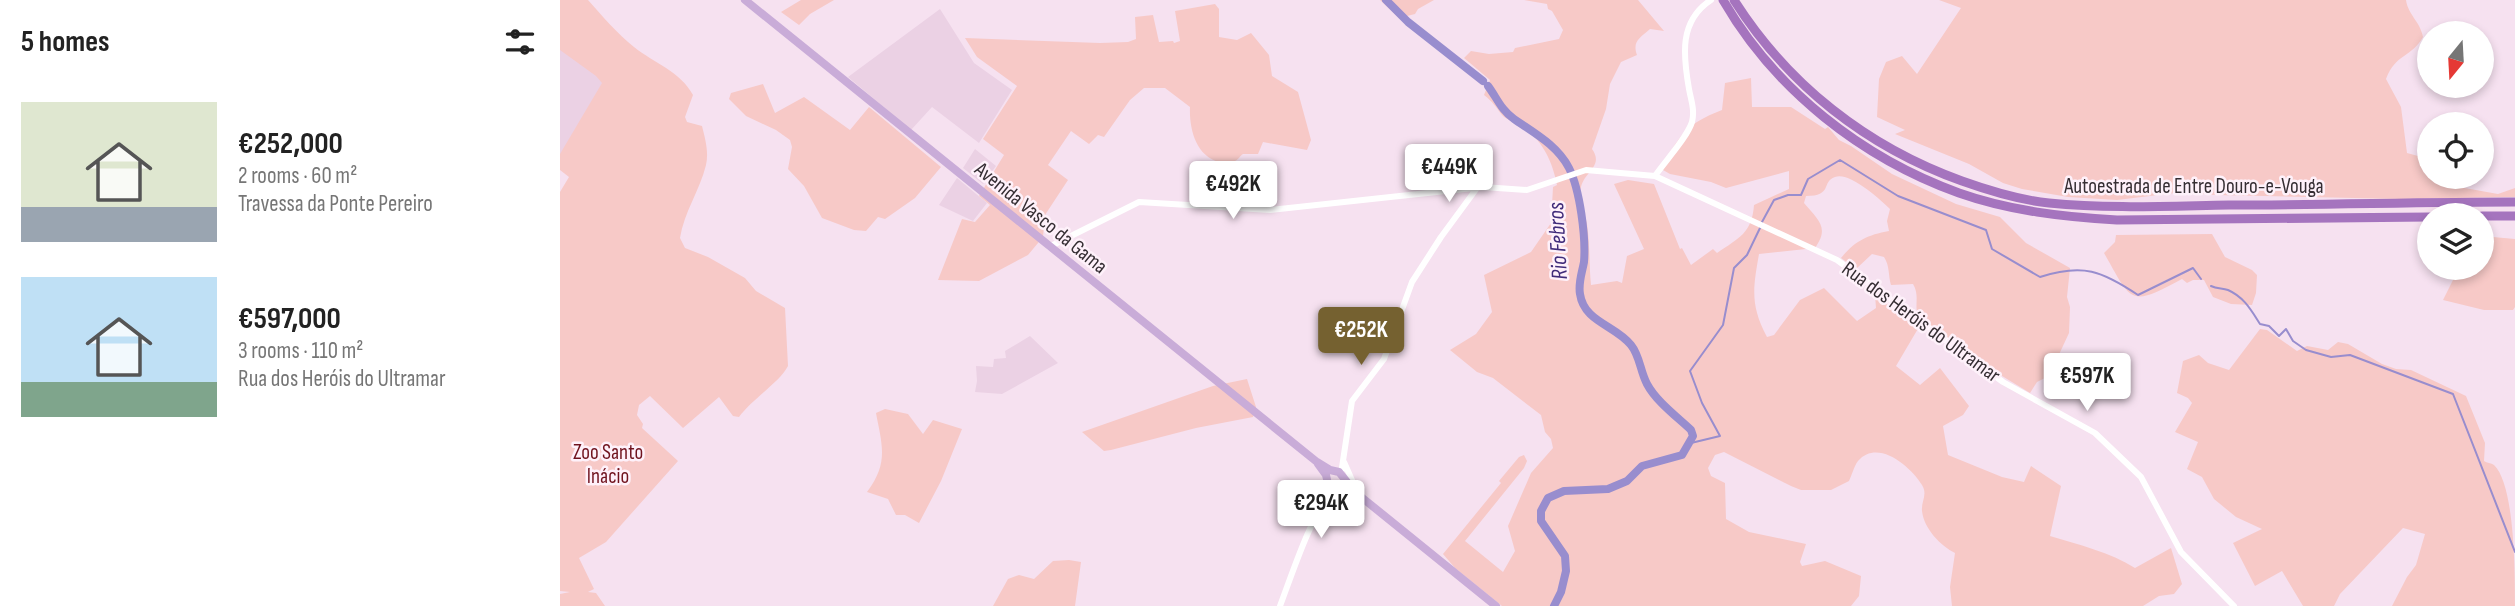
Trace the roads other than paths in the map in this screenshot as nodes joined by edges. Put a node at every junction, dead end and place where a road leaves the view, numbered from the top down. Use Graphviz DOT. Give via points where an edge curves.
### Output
graph roads {
  1 [pos="744,0"];
  2 [pos="1711,0"];
  3 [pos="1723,0"];
  4 [pos="1734,0"];
  5 [pos="1655,176"];
  6 [pos="1477,188"];
  7 [pos="2515,202"];
  8 [pos="2494,216"];
  9 [pos="2515,216"];
  10 [pos="2417,217"];
  11 [pos="1049,247"];
  12 [pos="1343,460"];
  13 [pos="1334,478"];
  14 [pos="1358,495"];
  15 [pos="1280,606"];
  16 [pos="1496,606"];
  17 [pos="2234,606"];
  1 -- 11 [label="main road, Avenida Vasco da Gama"];
  2 -- 5 [label="street" via="1690,19 1684,44 1691,125"];
  3 -- 10 [label="highway, Autoestrada de Entre Douro-e-Vouga" via="1772,68 1823,117 1884,158 1972,197 2043,213 2117,220"];
  4 -- 7 [label="highway, Autoestrada de Entre Douro-e-Vouga" via="1761,40 1823,103 1888,149 1989,190 2047,202 2121,206"];
  5 -- 6 [label="street, Rua dos Heróis do Ultramar" via="1586,170 1533,189"];
  5 -- 17 [label="street, Rua dos Heróis do Ultramar" via="1837,260 2003,382 2095,433 2141,477 2181,552"];
  6 -- 11 [label="street, Rua dos Heróis do Ultramar" via="1270,210 1139,202"];
  6 -- 12 [label="street" via="1412,282 1384,359 1352,401"];
  8 -- 9 [label="highway"];
  11 -- 13 [label="main road, Avenida Vasco da Gama"];
  12 -- 13 [label="street"];
  12 -- 14 [label="street"];
  13 -- 14 [label="main road, Avenida Vasco da Gama"];
  13 -- 15 [label="street"];
  14 -- 16 [label="main road, Avenida Vasco da Gama"];
}
